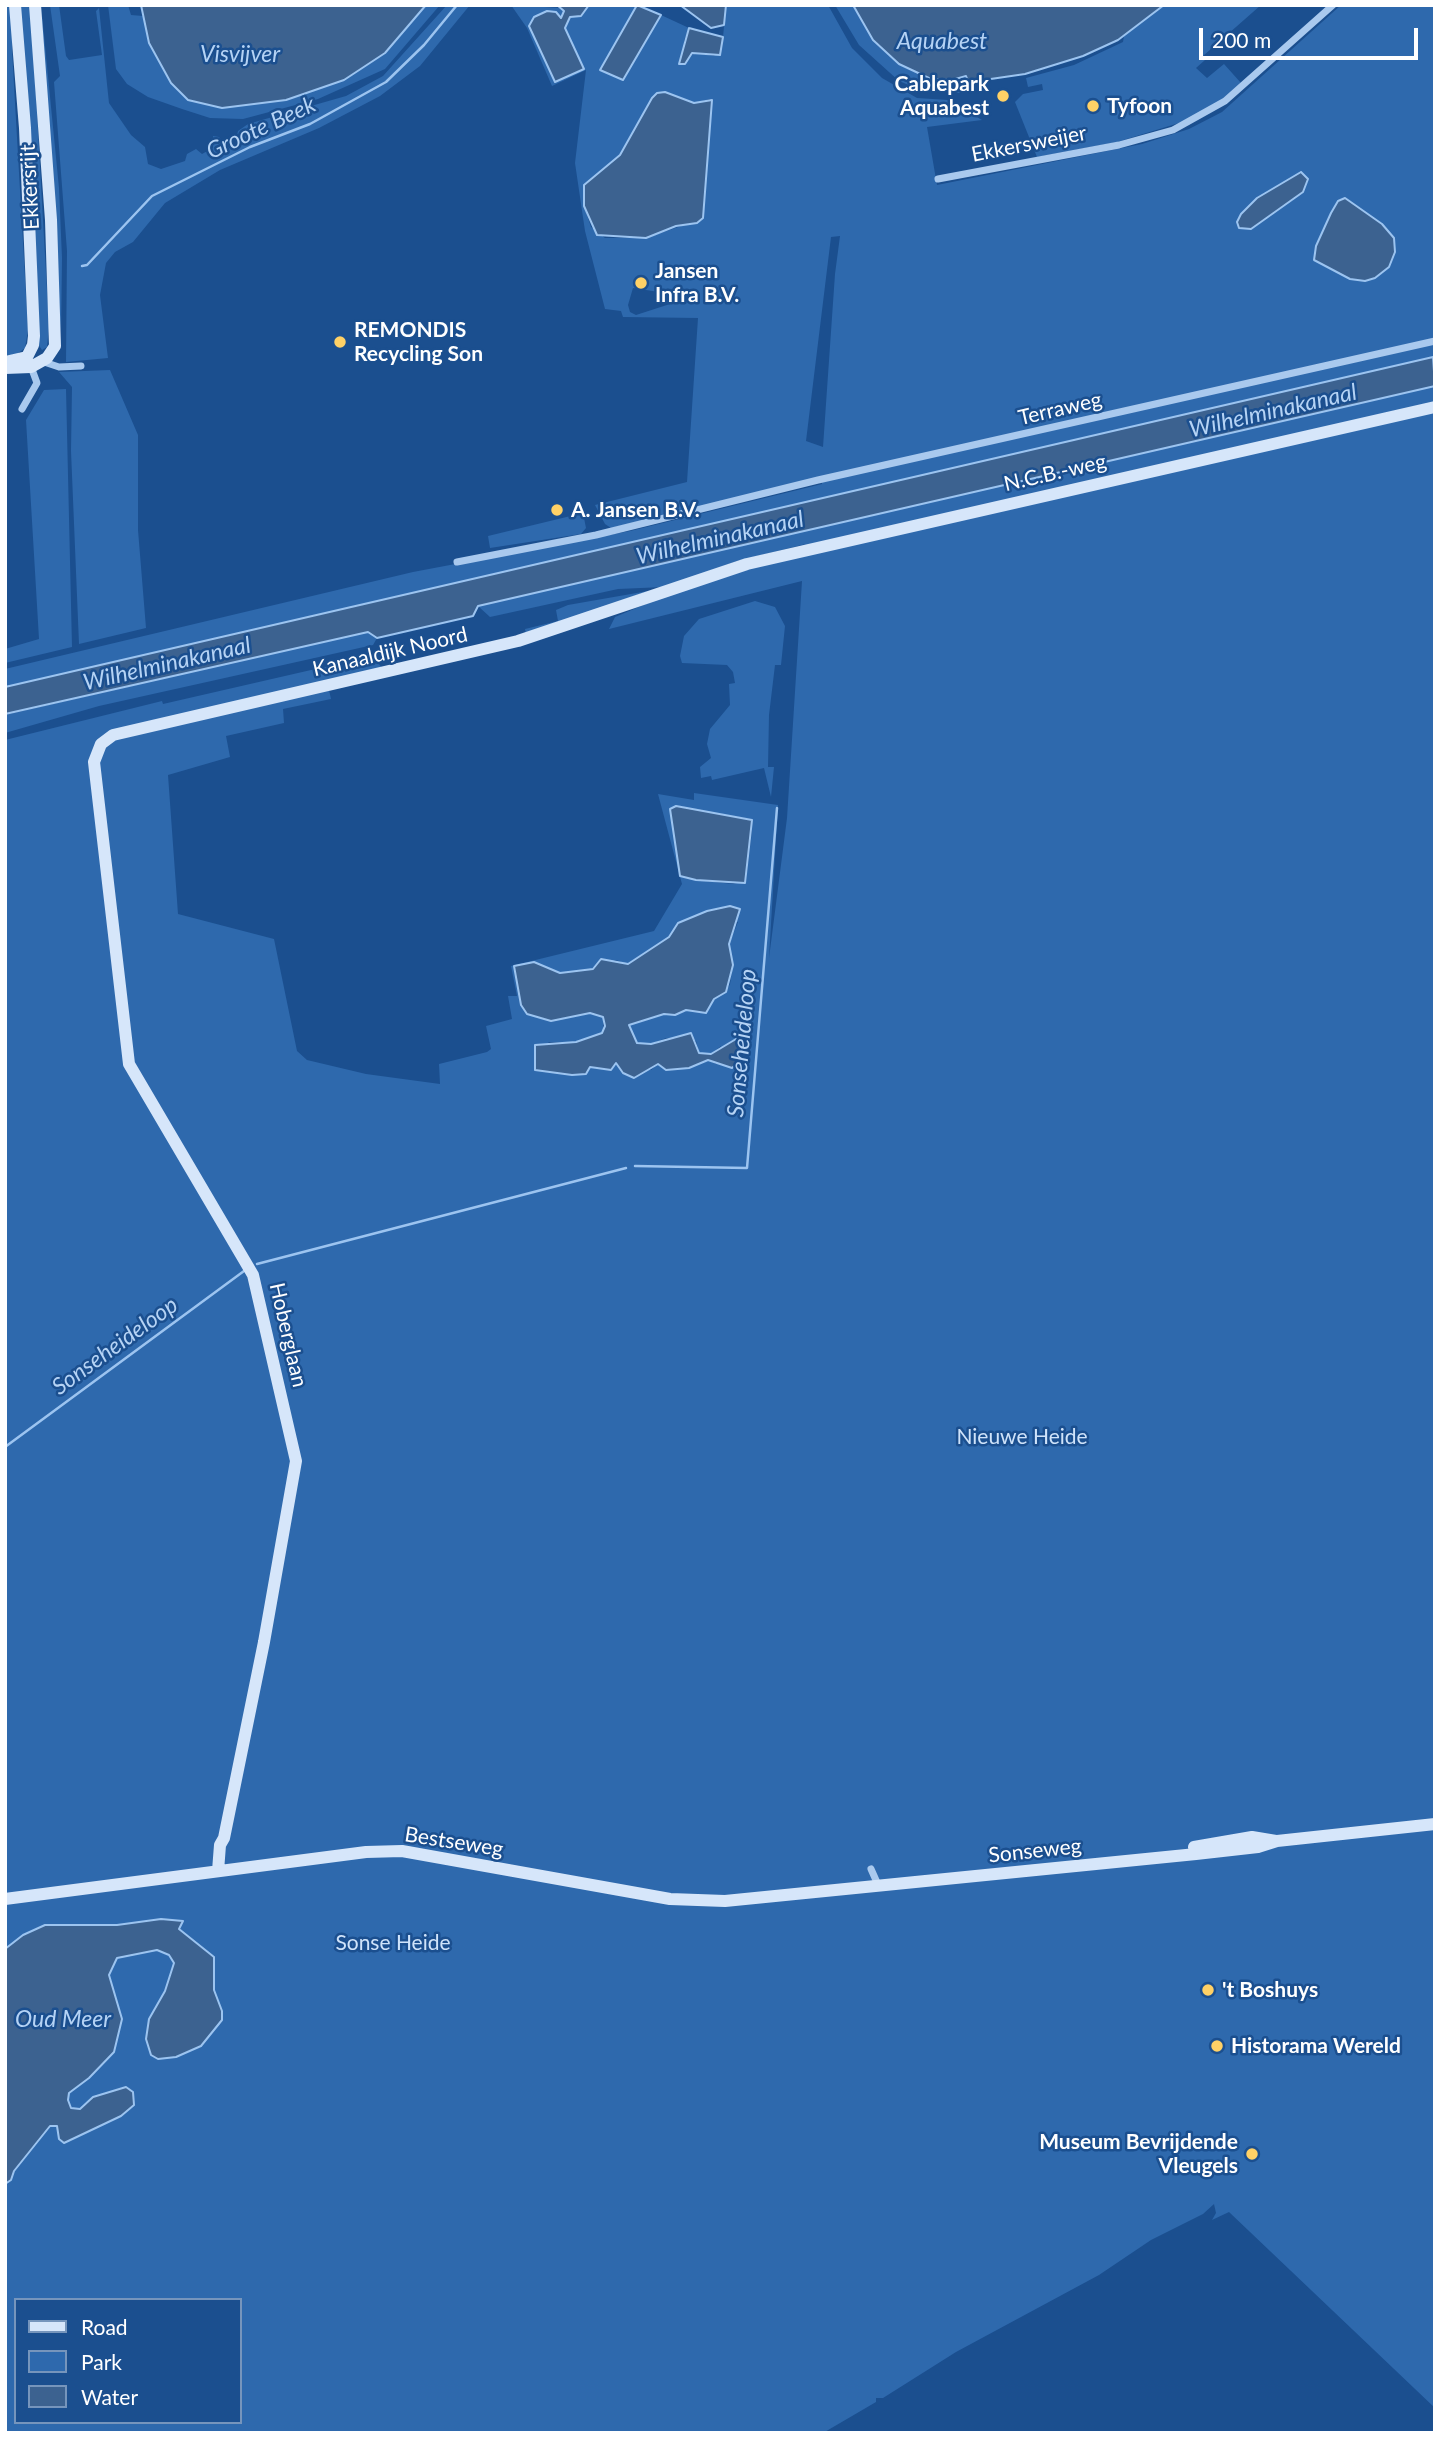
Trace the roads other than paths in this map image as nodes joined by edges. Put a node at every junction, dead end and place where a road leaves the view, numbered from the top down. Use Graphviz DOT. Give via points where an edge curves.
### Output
graph roads {
  1 [pos="15,5"];
  2 [pos="35,5"];
  3 [pos="1333,5"];
  4 [pos="938,178"];
  5 [pos="1435,341"];
  6 [pos="5,362"];
  7 [pos="33,362"];
  8 [pos="81,366"];
  9 [pos="5,368"];
  10 [pos="1435,407"];
  11 [pos="22,409"];
  12 [pos="457,562"];
  13 [pos="686,584"];
  14 [pos="101,744"];
  15 [pos="1435,1825"];
  16 [pos="871,1869"];
  17 [pos="218,1871"];
  18 [pos="896,1885"];
  19 [pos="879,1887"];
  20 [pos="5,1899"];
  1 -- 7 [label="street, Ekkersrijt" via="25,128"];
  2 -- 7 [label="street, Ekkersrijt" via="51,207 55,346"];
  3 -- 4 [label="street, Ekkersweijer" via="1225,101 1192,122 1119,145"];
  5 -- 12 [label="street, Terraweg" via="818,480 596,536"];
  6 -- 7 [label="street"];
  7 -- 8 [label="street"];
  7 -- 9 [label="street"];
  7 -- 11 [label="street" via="37,383"];
  10 -- 13 [label="street, N.C.B.-weg" via="794,553"];
  13 -- 14 [label="street, Kanaaldijk Noord" via="519,641 113,735"];
  14 -- 17 [label="street, Hoberglaan" via="94,762 130,1065 253,1275 296,1461 224,1838 226,1850"];
  15 -- 18 [label="street, Sonseweg"];
  16 -- 19 [label="street"];
  17 -- 19 [label="street, Bestseweg" via="402,1851 695,1902"];
  17 -- 20 [label="street, Bestseweg"];
  18 -- 19 [label="street, Bestseweg"];
}
